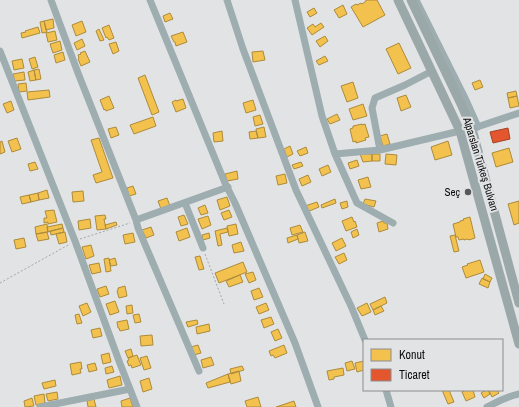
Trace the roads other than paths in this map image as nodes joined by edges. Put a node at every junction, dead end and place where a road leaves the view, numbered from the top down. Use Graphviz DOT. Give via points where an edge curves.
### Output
graph roads {
  1 [pos="51,0"];
  2 [pos="150,0"];
  3 [pos="227,0"];
  4 [pos="296,0"];
  5 [pos="398,0"];
  6 [pos="411,0"];
  7 [pos="416,0"];
  8 [pos="0,51"];
  9 [pos="432,71"];
  10 [pos="519,113"];
  11 [pos="475,128"];
  12 [pos="460,131"];
  13 [pos="380,150"];
  14 [pos="335,154"];
  15 [pos="228,187"];
  16 [pos="185,203"];
  17 [pos="136,220"];
  18 [pos="393,223"];
  19 [pos="203,248"];
  20 [pos="519,303"];
  21 [pos="365,339"];
  22 [pos="519,344"];
  23 [pos="199,371"];
  24 [pos="130,389"];
  25 [pos="386,391"];
  26 [pos="519,394"];
  27 [pos="40,407"];
  28 [pos="137,407"];
  29 [pos="318,407"];
  30 [pos="391,407"];
  31 [pos="487,407"];
  1 -- 17 [label="street"];
  2 -- 15 [label="street"];
  3 -- 21 [label="street" via="296,190"];
  4 -- 14 [label="street" via="322,116"];
  5 -- 9 [label="main road, Alparslan Türkeş Bulvarı"];
  6 -- 11 [label="main road"];
  7 -- 11 [label="street" via="465,98"];
  8 -- 24 [label="street"];
  9 -- 12 [label="main road, Alparslan Türkeş Bulvarı"];
  9 -- 13 [label="street" via="375,98 372,108"];
  10 -- 11 [label="street"];
  11 -- 20 [label="main road"];
  12 -- 13 [label="street"];
  12 -- 22 [label="main road, Alparslan Türkeş Bulvarı"];
  13 -- 14 [label="street"];
  14 -- 18 [label="street" via="357,203"];
  15 -- 16 [label="street"];
  15 -- 29 [label="street" via="295,344"];
  16 -- 17 [label="street"];
  16 -- 19 [label="street"];
  17 -- 23 [label="street"];
  24 -- 27 [label="street"];
  24 -- 28 [label="street"];
  25 -- 30 [label="street"];
  26 -- 31 [label="street"];
}
